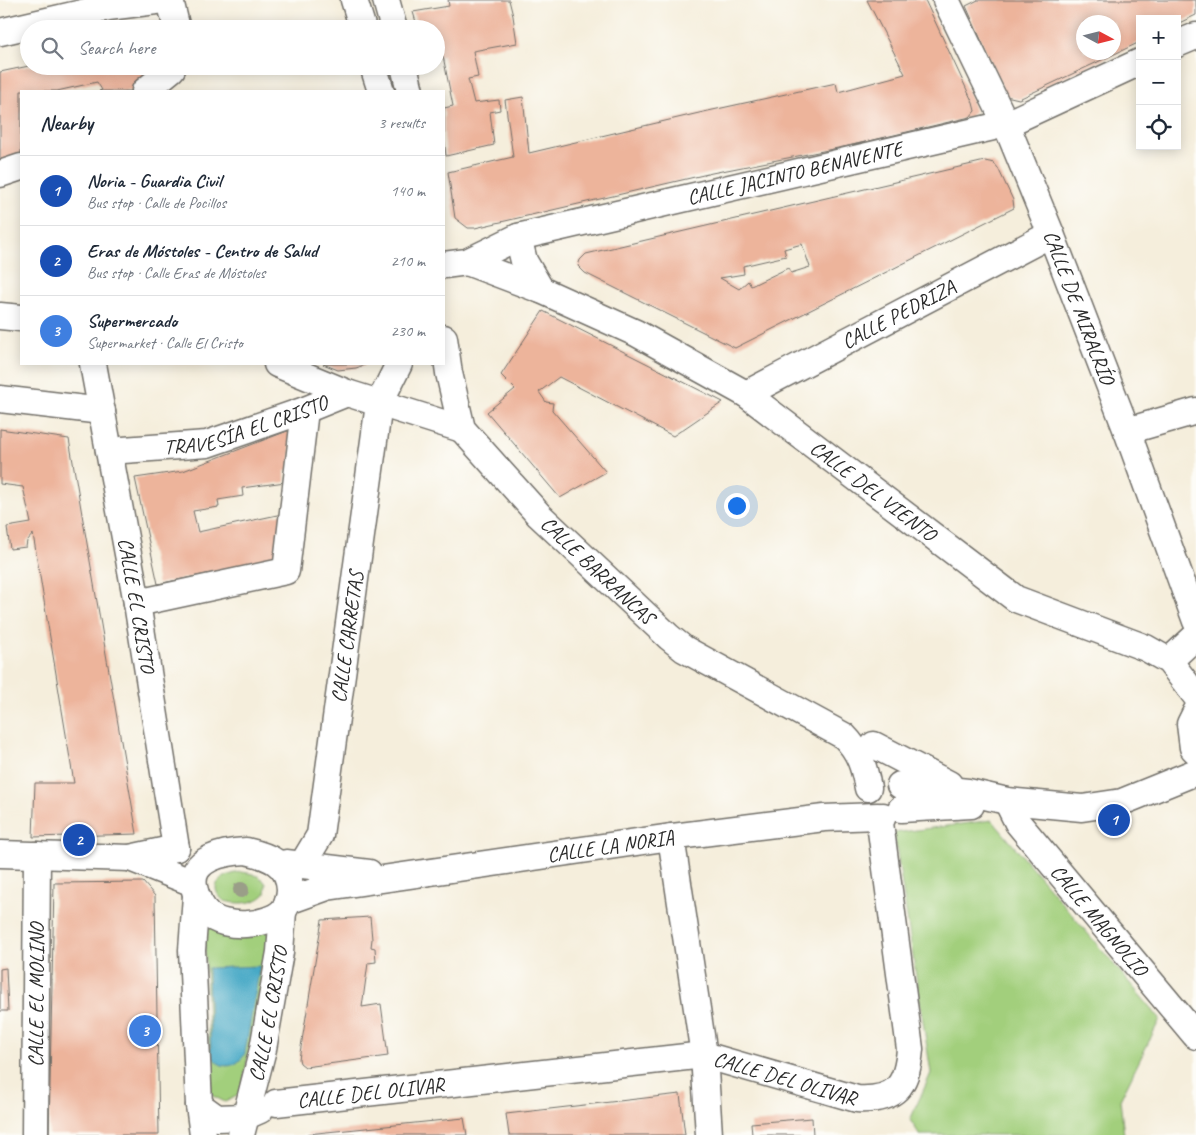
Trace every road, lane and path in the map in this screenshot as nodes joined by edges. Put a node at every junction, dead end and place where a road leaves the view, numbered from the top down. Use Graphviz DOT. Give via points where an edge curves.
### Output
graph roads {
  1 [pos="164,0"];
  2 [pos="170,0"];
  3 [pos="354,0"];
  4 [pos="386,0"];
  5 [pos="946,0"];
  6 [pos="107,4"];
  7 [pos="46,20"];
  8 [pos="175,20"];
  9 [pos="360,20"];
  10 [pos="392,20"];
  11 [pos="20,27"];
  12 [pos="0,32"];
  13 [pos="1136,64"];
  14 [pos="165,75"];
  15 [pos="376,75"];
  16 [pos="406,75"];
  17 [pos="146,90"];
  18 [pos="380,90"];
  19 [pos="410,90"];
  20 [pos="1006,124"];
  21 [pos="20,167"];
  22 [pos="0,174"];
  23 [pos="1051,234"];
  24 [pos="518,236"];
  25 [pos="455,264"];
  26 [pos="541,290"];
  27 [pos="0,316"];
  28 [pos="20,318"];
  29 [pos="445,345"];
  30 [pos="93,365"];
  31 [pos="279,365"];
  32 [pos="398,365"];
  33 [pos="348,393"];
  34 [pos="746,394"];
  35 [pos="0,399"];
  36 [pos="379,404"];
  37 [pos="305,410"];
  38 [pos="102,411"];
  39 [pos="1196,411"];
  40 [pos="462,429"];
  41 [pos="1127,431"];
  42 [pos="109,451"];
  43 [pos="137,603"];
  44 [pos="1196,621"];
  45 [pos="1196,636"];
  46 [pos="1169,661"];
  47 [pos="1196,696"];
  48 [pos="1196,712"];
  49 [pos="834,730"];
  50 [pos="874,745"];
  51 [pos="1196,751"];
  52 [pos="1196,772"];
  53 [pos="968,792"];
  54 [pos="884,799"];
  55 [pos="1007,801"];
  56 [pos="671,837"];
  57 [pos="176,848"];
  58 [pos="0,854"];
  59 [pos="37,856"];
  60 [pos="130,858"];
  61 [pos="290,864"];
  62 [pos="397,878"];
  63 [pos="195,882"];
  64 [pos="286,906"];
  65 [pos="1196,1036"];
  66 [pos="263,1048"];
  67 [pos="704,1055"];
  68 [pos="276,1103"];
  69 [pos="199,1105"];
  70 [pos="242,1126"];
  71 [pos="35,1135"];
  72 [pos="203,1135"];
  73 [pos="709,1135"];
  1 -- 6 [label="street"];
  2 -- 8 [label="street"];
  3 -- 9 [label="street"];
  4 -- 10 [label="street"];
  5 -- 20 [label="street, CALLE DE MIRALRÍO"];
  6 -- 7 [label="street"];
  11 -- 12 [label="street"];
  13 -- 20 [label="street, CALLE JACINTO BENAVENTE"];
  14 -- 17 [label="street"];
  15 -- 18 [label="street"];
  16 -- 19 [label="street"];
  20 -- 23 [label="street, CALLE DE MIRALRÍO"];
  20 -- 24 [label="street, CALLE JACINTO BENAVENTE"];
  21 -- 22 [label="street"];
  23 -- 34 [label="street, CALLE PEDRIZA"];
  23 -- 41 [label="street, CALLE DE MIRALRÍO"];
  24 -- 25 [label="street, CALLE JACINTO BENAVENTE"];
  24 -- 26 [label="street" via="524,261"];
  25 -- 26 [label="street, CALLE DEL VIENTO"];
  26 -- 34 [label="street, CALLE DEL VIENTO" via="636,333"];
  27 -- 28 [label="street"];
  29 -- 40 [label="street, CALLE BARRANCAS"];
  30 -- 38 [label="street, CALLE EL CRISTO"];
  31 -- 33 [label="street"];
  32 -- 36 [label="street, CALLE CARRETAS"];
  33 -- 36 [label="street, TRAVESÍA EL CRISTO"];
  33 -- 37 [label="street, TRAVESÍA EL CRISTO"];
  34 -- 46 [label="street, CALLE DEL VIENTO" via="1016,599 1146,648"];
  35 -- 38 [label="street"];
  36 -- 40 [label="street, TRAVESÍA EL CRISTO"];
  36 -- 61 [label="street, CALLE CARRETAS" via="320,835"];
  37 -- 42 [label="street, TRAVESÍA EL CRISTO" via="207,444"];
  37 -- 43 [label="street" via="286,571"];
  38 -- 42 [label="street, CALLE EL CRISTO"];
  39 -- 41 [label="street"];
  40 -- 49 [label="street, CALLE BARRANCAS" via="539,515 668,637 684,649"];
  41 -- 44 [label="street, CALLE DE MIRALRÍO"];
  42 -- 43 [label="street, CALLE EL CRISTO"];
  43 -- 57 [label="street, CALLE EL CRISTO"];
  45 -- 46 [label="street"];
  46 -- 47 [label="street, CALLE DEL VIENTO"];
  48 -- 51 [label="street" via="1190,724"];
  49 -- 50 [label="street, CALLE BARRANCAS"];
  49 -- 54 [label="street, CALLE BARRANCAS" via="858,752"];
  50 -- 53 [label="street, CALLE BARRANCAS"];
  50 -- 54 [label="street" via="882,752"];
  52 -- 55 [label="street" via="1122,802 1109,804 1082,808"];
  53 -- 54 [label="street"];
  53 -- 55 [label="street"];
  54 -- 55 [label="street" via="961,806"];
  54 -- 56 [label="street, CALLE LA NORIA" via="824,818"];
  54 -- 67 [label="street, CALLE DEL OLIVAR" via="880,823 910,1050 908,1069 901,1086 871,1100 857,1099"];
  55 -- 65 [label="street, CALLE MAGNOLIO" via="1018,822"];
  56 -- 62 [label="street, CALLE LA NORIA"];
  56 -- 67 [label="street"];
  57 -- 60 [label="street"];
  57 -- 63 [label="street"];
  58 -- 59 [label="street"];
  59 -- 60 [label="street"];
  59 -- 71 [label="street, CALLE EL MOLINO"];
  60 -- 63 [label="street"];
  61 -- 62 [label="street, CALLE LA NORIA"];
  61 -- 63 [label="street" via="246,851 228,852 204,862"];
  61 -- 64 [label="street" via="285,870 290,892"];
  62 -- 64 [label="street, CALLE LA NORIA" via="327,887"];
  63 -- 64 [label="street" via="203,909 211,917 224,922 241,924 268,920"];
  63 -- 69 [label="street" via="192,950"];
  64 -- 66 [label="street, CALLE EL CRISTO"];
  66 -- 68 [label="street, CALLE DEL OLIVAR" via="267,1082"];
  66 -- 70 [label="street, CALLE EL CRISTO"];
  67 -- 68 [label="street, CALLE DEL OLIVAR"];
  67 -- 73 [label="street"];
  68 -- 70 [label="street, CALLE DEL OLIVAR"];
  69 -- 70 [label="street" via="217,1118"];
  69 -- 72 [label="street"];
}
